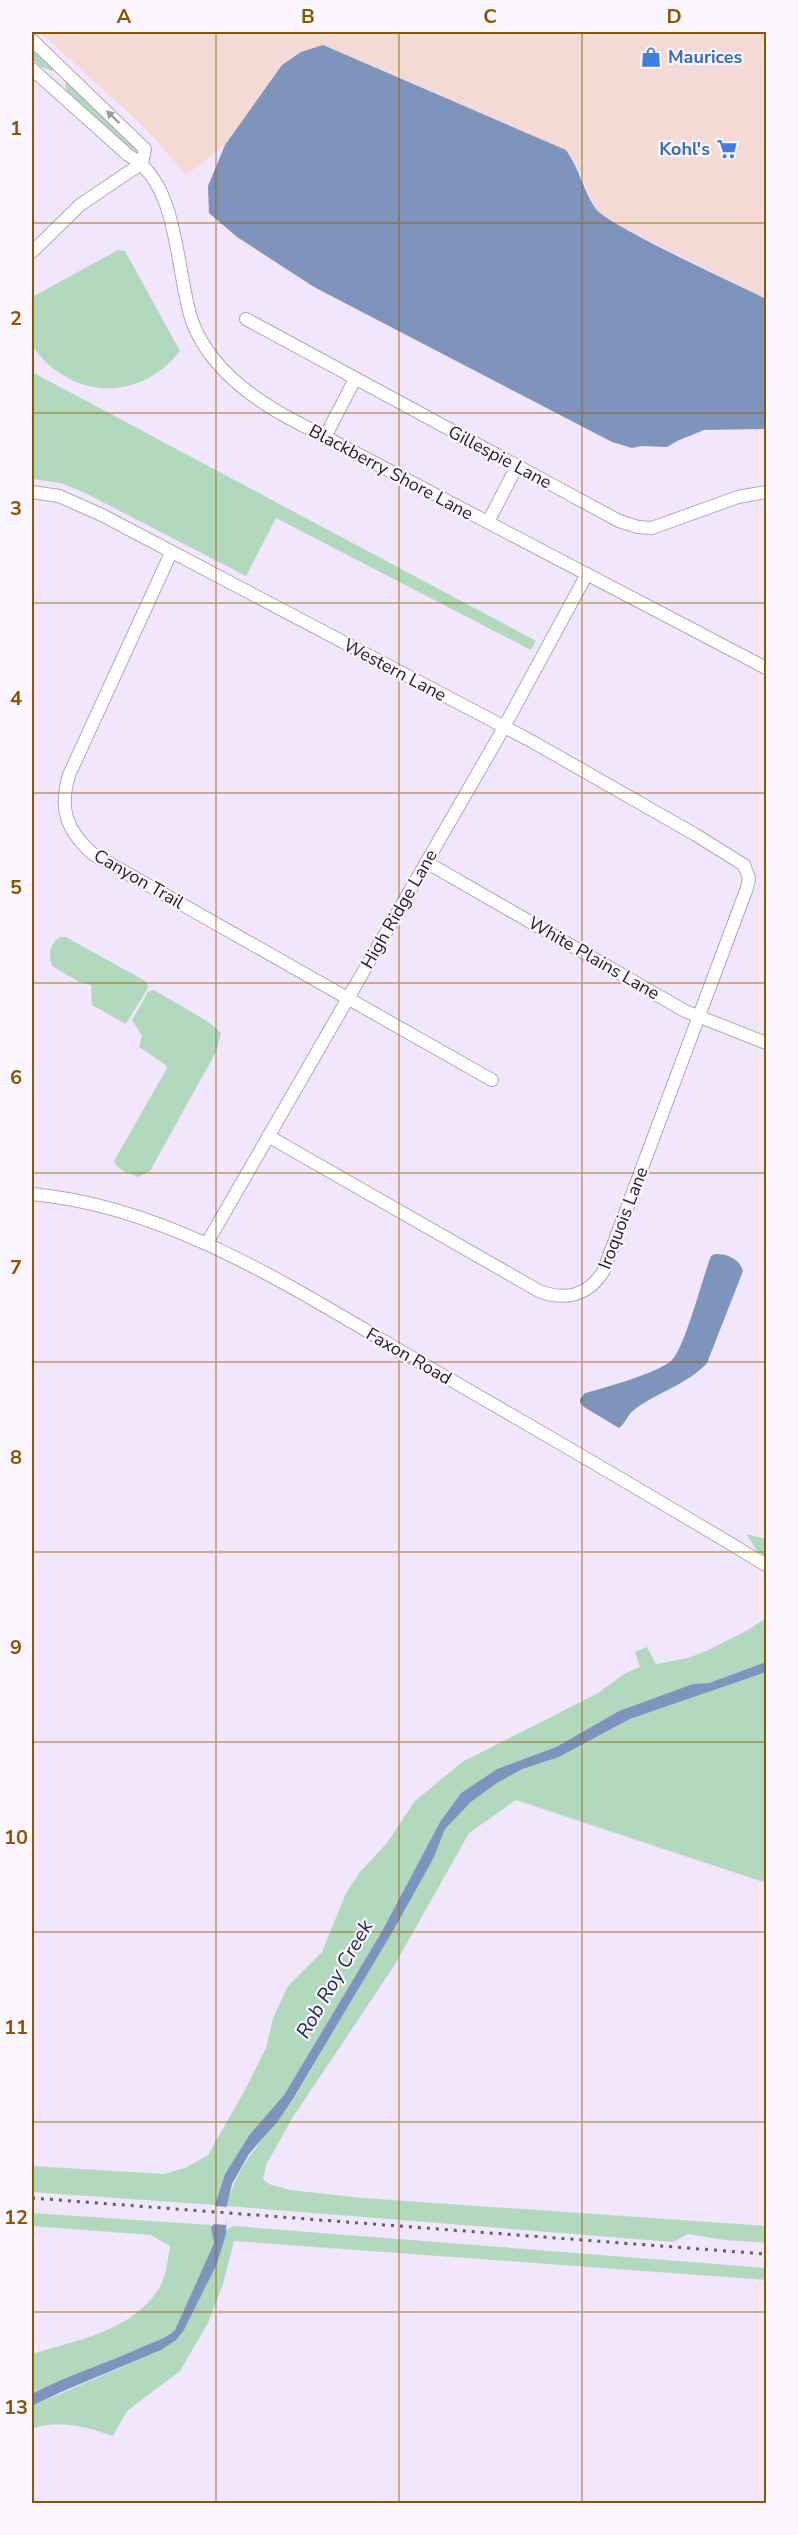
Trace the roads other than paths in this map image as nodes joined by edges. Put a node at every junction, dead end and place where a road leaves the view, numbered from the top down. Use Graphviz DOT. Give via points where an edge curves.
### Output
graph roads {
  1 [pos="32,40"];
  2 [pos="32,69"];
  3 [pos="142,163"];
  4 [pos="32,252"];
  5 [pos="246,319"];
  6 [pos="355,379"];
  7 [pos="325,437"];
  8 [pos="517,466"];
  9 [pos="32,492"];
  10 [pos="766,492"];
  11 [pos="488,522"];
  12 [pos="171,553"];
  13 [pos="587,574"];
  14 [pos="766,668"];
  15 [pos="504,727"];
  16 [pos="426,862"];
  17 [pos="747,870"];
  18 [pos="348,999"];
  19 [pos="699,1018"];
  20 [pos="766,1043"];
  21 [pos="492,1080"];
  22 [pos="268,1136"];
  23 [pos="32,1194"];
  24 [pos="207,1243"];
  25 [pos="766,1565"];
  3 -- 1 [label="street, Blackberry Shore Lane, one-way" via="145,149"];
  2 -- 3 [label="street, Blackberry Shore Lane" via="128,155"];
  3 -- 4 [label="street" via="80,205"];
  3 -- 7 [label="street, Blackberry Shore Lane" via="166,204 193,322 208,350 227,376 255,398"];
  5 -- 6 [label="street, Gillespie Lane"];
  6 -- 7 [label="street"];
  6 -- 8 [label="street, Gillespie Lane"];
  7 -- 11 [label="street, Blackberry Shore Lane"];
  8 -- 10 [label="street, Gillespie Lane" via="619,521 638,527 652,528 738,497"];
  8 -- 11 [label="street"];
  9 -- 12 [label="street, Western Lane" via="59,496"];
  11 -- 13 [label="street, Blackberry Shore Lane"];
  12 -- 15 [label="street, Western Lane"];
  12 -- 18 [label="street, Canyon Trail" via="69,775 64,809 72,831 93,854"];
  13 -- 14 [label="street, Blackberry Shore Lane"];
  13 -- 15 [label="street, High Ridge Lane"];
  15 -- 16 [label="street, High Ridge Lane"];
  15 -- 17 [label="street, Western Lane" via="738,859"];
  16 -- 18 [label="street, High Ridge Lane"];
  16 -- 19 [label="street, White Plains Lane"];
  17 -- 19 [label="street, Iroquois Lane" via="747,888"];
  18 -- 21 [label="street, Canyon Trail"];
  18 -- 22 [label="street, High Ridge Lane"];
  19 -- 20 [label="street, White Plains Lane"];
  19 -- 22 [label="street, Iroquois Lane" via="603,1272 578,1295 557,1296 539,1291"];
  22 -- 24 [label="street, High Ridge Lane"];
  23 -- 24 [label="street, Faxon Road" via="123,1212"];
  24 -- 25 [label="street, Faxon Road" via="639,1488"];
}
